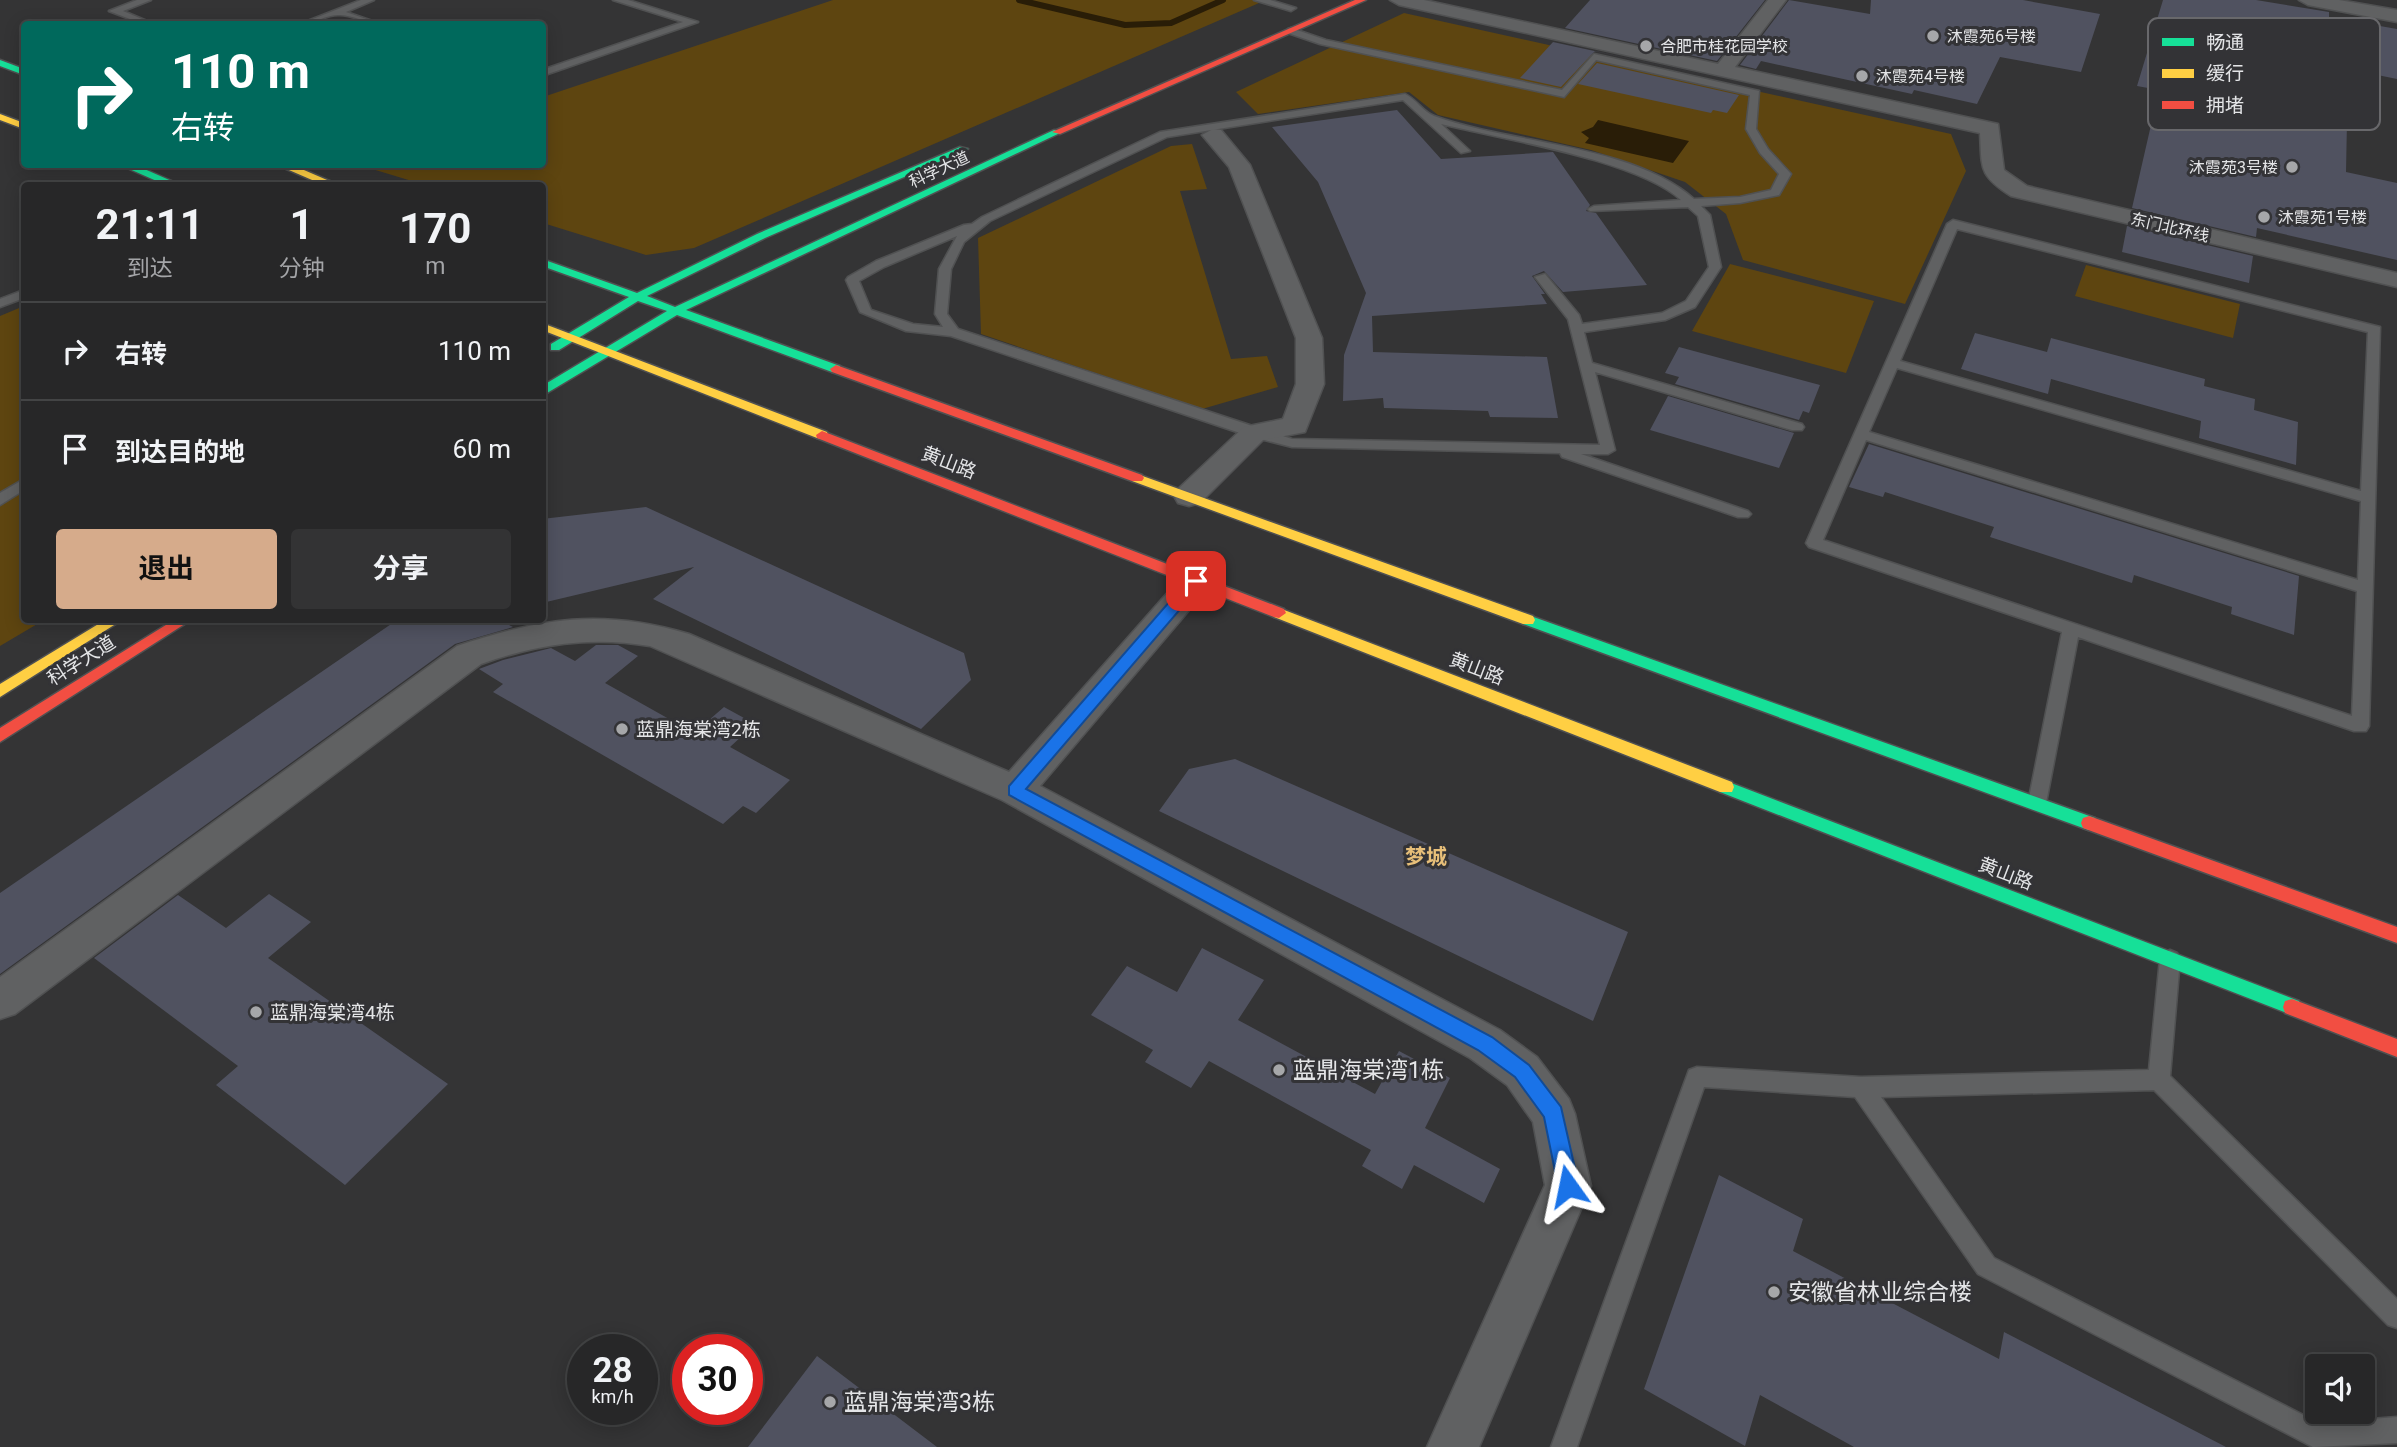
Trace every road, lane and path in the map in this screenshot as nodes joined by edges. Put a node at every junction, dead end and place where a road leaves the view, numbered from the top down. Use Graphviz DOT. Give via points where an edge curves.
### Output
graph roads {
  1 [pos="146,0"];
  2 [pos="369,0"];
  3 [pos="618,0"];
  4 [pos="1259,0"];
  5 [pos="1309,0"];
  6 [pos="1362,0"];
  7 [pos="1399,0"];
  8 [pos="1777,0"];
  9 [pos="2308,0"];
  10 [pos="1291,8"];
  11 [pos="338,12"];
  12 [pos="2397,16"];
  13 [pos="1266,19"];
  14 [pos="142,21"];
  15 [pos="312,21"];
  16 [pos="367,21"];
  17 [pos="1291,31"];
  18 [pos="0,63"];
  19 [pos="1723,70"];
  20 [pos="21,71"];
  21 [pos="546,72"];
  22 [pos="0,117"];
  23 [pos="1428,118"];
  24 [pos="21,125"];
  25 [pos="1213,135"];
  26 [pos="976,144"];
  27 [pos="1465,151"];
  28 [pos="133,168"];
  29 [pos="290,168"];
  30 [pos="168,182"];
  31 [pos="326,182"];
  32 [pos="1688,202"];
  33 [pos="1594,209"];
  34 [pos="986,219"];
  35 [pos="546,263"];
  36 [pos="1541,277"];
  37 [pos="2397,280"];
  38 [pos="21,295"];
  39 [pos="637,297"];
  40 [pos="0,303"];
  41 [pos="675,311"];
  42 [pos="546,328"];
  43 [pos="1576,328"];
  44 [pos="953,332"];
  45 [pos="571,337"];
  46 [pos="606,351"];
  47 [pos="546,353"];
  48 [pos="1893,363"];
  49 [pos="1586,365"];
  50 [pos="546,388"];
  51 [pos="1797,426"];
  52 [pos="1254,433"];
  53 [pos="1861,434"];
  54 [pos="1552,449"];
  55 [pos="21,486"];
  56 [pos="1189,496"];
  57 [pos="2368,498"];
  58 [pos="0,500"];
  59 [pos="1743,514"];
  60 [pos="1196,581"];
  61 [pos="2365,588"];
  62 [pos="110,623"];
  63 [pos="179,623"];
  64 [pos="2071,629"];
  65 [pos="0,691"];
  66 [pos="0,736"];
  67 [pos="1015,790"];
  68 [pos="2037,803"];
  69 [pos="2397,935"];
  70 [pos="2170,959"];
  71 [pos="0,1001"];
  72 [pos="2397,1048"];
  73 [pos="2159,1080"];
  74 [pos="1861,1087"];
  75 [pos="2397,1316"];
  76 [pos="2397,1430"];
  77 [pos="1453,1447"];
  78 [pos="1564,1447"];
  1 -- 14 [label="lane" via="114,11"];
  2 -- 11 [label="lane"];
  3 -- 21 [label="lane" via="694,22"];
  4 -- 10 [label="lane"];
  5 -- 10 [label="main road"];
  6 -- 17 [label="main road, 科学大道"];
  7 -- 19 [label="street"];
  8 -- 19 [label="street"];
  9 -- 12 [label="street"];
  10 -- 13 [label="main road"];
  11 -- 15 [label="lane"];
  11 -- 16 [label="lane"];
  17 -- 32 [label="lane" via="1323,42 1564,94 1594,57 1755,93 1751,129 1786,174 1775,193"];
  17 -- 41 [label="main road, 科学大道" via="1097,114"];
  18 -- 20 [label="main road"];
  19 -- 37 [label="street, 东门北环线" via="1990,129 1989,165 1996,178 2019,191"];
  22 -- 24 [label="main road"];
  23 -- 27 [label="lane"];
  23 -- 32 [label="lane" via="1598,158 1671,184"];
  23 -- 34 [label="lane" via="1405,97 1164,134"];
  25 -- 52 [label="street" via="1239,165 1309,338 1310,384 1295,426"];
  26 -- 39 [label="main road, 科学大道" via="761,236"];
  28 -- 30 [label="main road"];
  29 -- 31 [label="main road"];
  32 -- 33 [label="lane"];
  32 -- 43 [label="lane" via="1704,215 1715,267 1691,303 1665,316"];
  34 -- 44 [label="lane" via="959,240 945,269 941,314"];
  34 -- 44 [label="lane" via="852,280 866,312 911,328"];
  35 -- 39 [label="main road"];
  36 -- 43 [label="lane" via="1574,318"];
  38 -- 40 [label="lane"];
  39 -- 41 [label="main road"];
  39 -- 45 [label="main road, 科学大道"];
  41 -- 46 [label="main road, 科学大道"];
  41 -- 56 [label="main road"];
  42 -- 45 [label="main road, 黄山路"];
  43 -- 49 [label="lane"];
  44 -- 52 [label="lane"];
  45 -- 46 [label="main road, 黄山路"];
  45 -- 47 [label="main road, 科学大道"];
  46 -- 50 [label="main road, 科学大道"];
  46 -- 60 [label="main road, 黄山路"];
  48 -- 53 [label="lane"];
  48 -- 57 [label="lane"];
  48 -- 57 [label="lane" via="1954,224 2375,330"];
  49 -- 51 [label="lane"];
  49 -- 54 [label="lane" via="1608,450"];
  52 -- 54 [label="lane" via="1292,443"];
  52 -- 56 [label="street"];
  53 -- 61 [label="lane"];
  53 -- 64 [label="lane" via="1814,543"];
  54 -- 59 [label="lane"];
  55 -- 58 [label="lane"];
  56 -- 68 [label="main road"];
  57 -- 61 [label="lane"];
  60 -- 67 [label="street"];
  60 -- 70 [label="main road, 黄山路"];
  61 -- 64 [label="lane" via="2360,726"];
  62 -- 65 [label="main road, 科学大道"];
  63 -- 66 [label="main road, 科学大道"];
  64 -- 68 [label="lane"];
  67 -- 71 [label="street" via="677,642 642,630 555,629 469,655"];
  67 -- 77 [label="street" via="1485,1044 1522,1071 1553,1114 1568,1186"];
  68 -- 69 [label="main road"];
  70 -- 72 [label="main road, 黄山路"];
  70 -- 73 [label="lane"];
  73 -- 74 [label="lane"];
  73 -- 75 [label="lane"];
  74 -- 76 [label="lane" via="1986,1266 2318,1436"];
  74 -- 78 [label="lane" via="1697,1077"];
}
